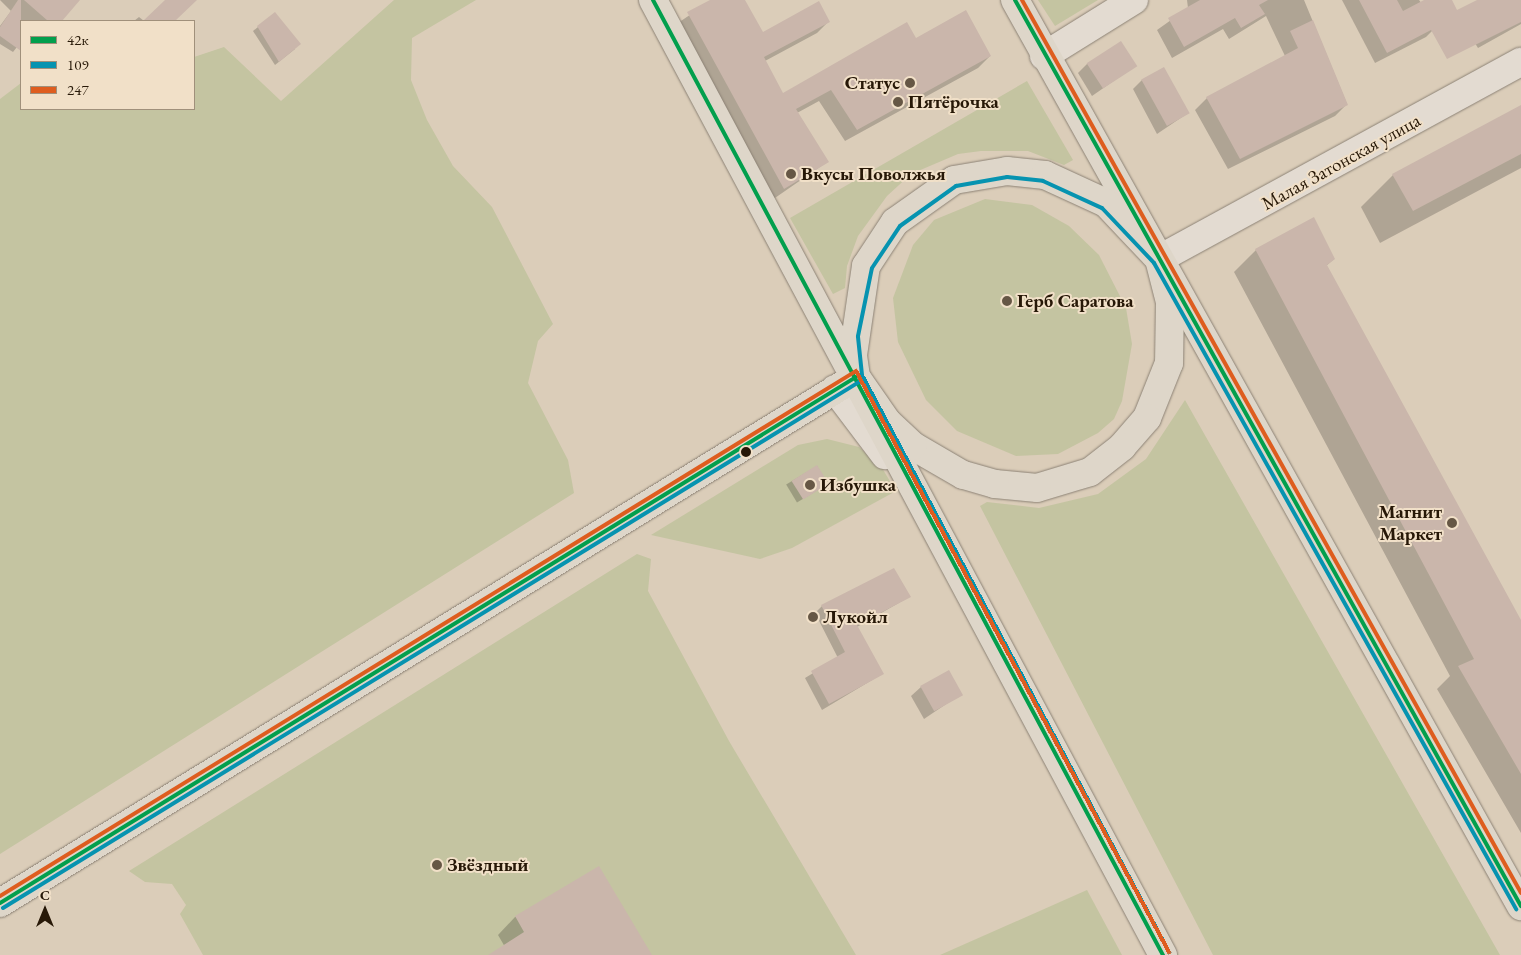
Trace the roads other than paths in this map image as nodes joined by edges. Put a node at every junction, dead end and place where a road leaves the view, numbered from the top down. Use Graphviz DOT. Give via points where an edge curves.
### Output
graph roads {
  1 [pos="653,0"];
  2 [pos="1015,0"];
  3 [pos="1134,0"];
  4 [pos="1044,56"];
  5 [pos="1521,62"];
  6 [pos="1159,259"];
  7 [pos="845,383"];
  8 [pos="0,903"];
  9 [pos="1521,906"];
  10 [pos="1151,955"];
  11 [pos="1163,955"];
  1 -- 7 [label="main road"];
  2 -- 4 [label="main road"];
  3 -- 4 [label="street"];
  4 -- 6 [label="main road"];
  5 -- 6 [label="street, Малая Затонская улица"];
  6 -- 7 [label="main road" via="1106,203 1045,175 1007,172 954,180 895,222 866,266"];
  6 -- 7 [label="main road" via="1170,302 1172,339 1166,372 1147,418 1122,448 1090,472 1037,488 995,484 963,475 913,446"];
  6 -- 9 [label="main road"];
  7 -- 8 [label="main road"];
  7 -- 10 [label="street" via="915,506"];
  7 -- 11 [label="main road"];
}
